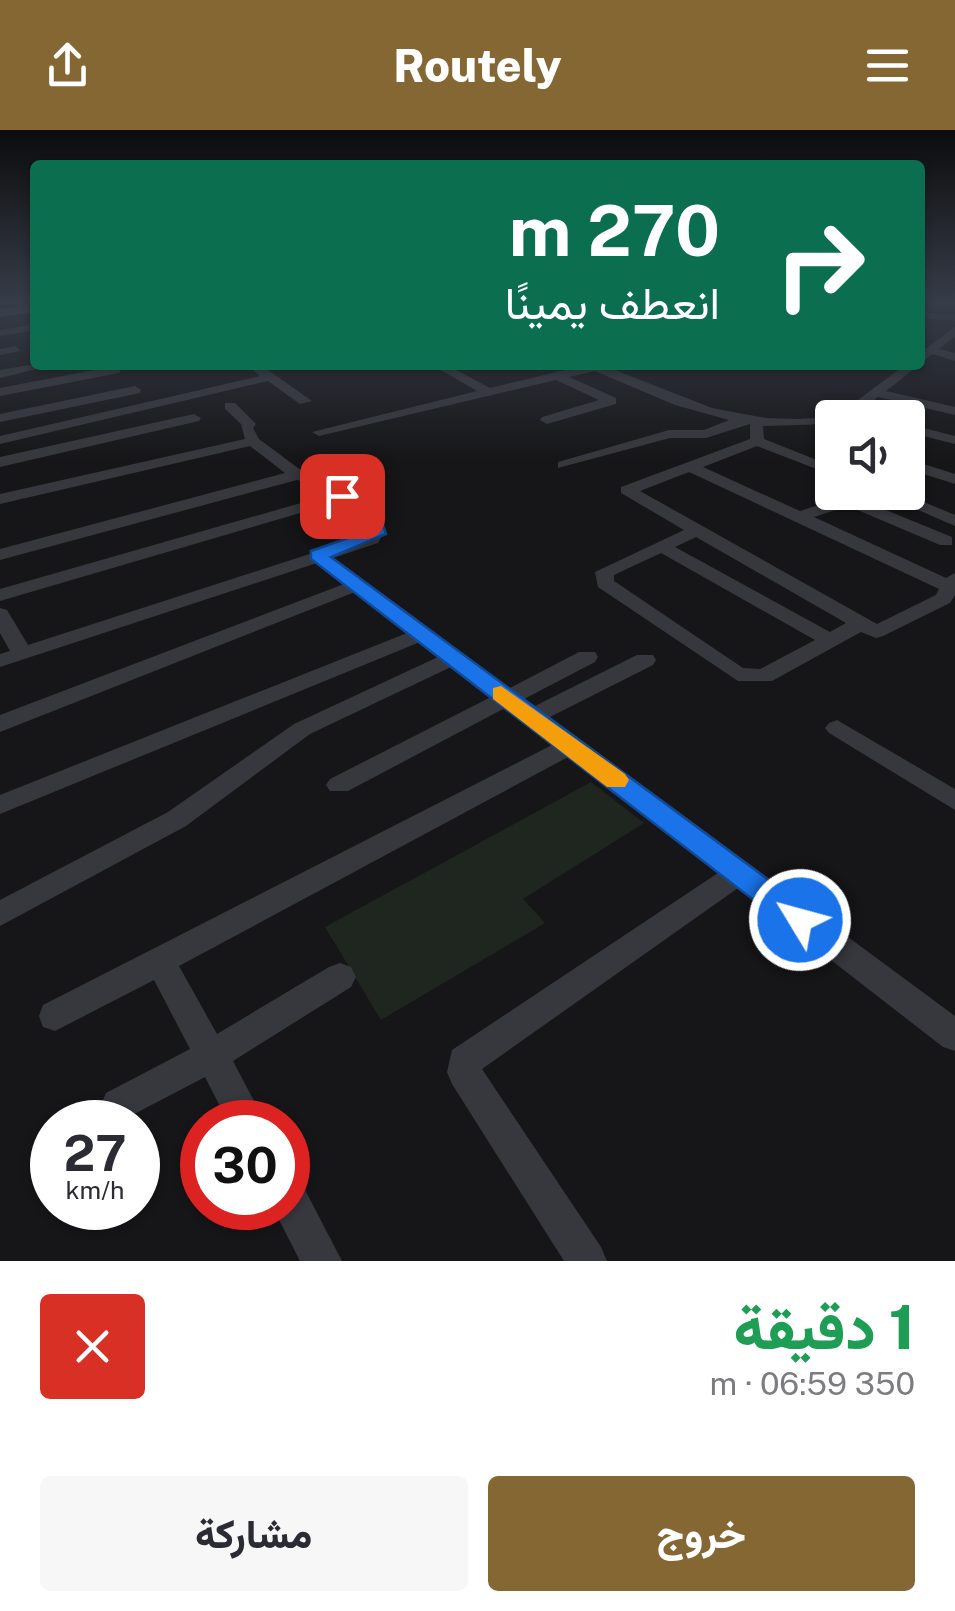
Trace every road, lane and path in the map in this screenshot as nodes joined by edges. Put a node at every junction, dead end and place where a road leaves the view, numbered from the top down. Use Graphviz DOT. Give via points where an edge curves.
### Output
graph roads {
  1 [pos="925,355"];
  2 [pos="955,357"];
  3 [pos="30,368"];
  4 [pos="115,370"];
  5 [pos="260,370"];
  6 [pos="447,370"];
  7 [pos="552,370"];
  8 [pos="590,370"];
  9 [pos="603,370"];
  10 [pos="906,370"];
  11 [pos="0,374"];
  12 [pos="563,376"];
  13 [pos="270,378"];
  14 [pos="135,390"];
  15 [pos="0,392"];
  16 [pos="955,392"];
  17 [pos="879,393"];
  18 [pos="490,394"];
  19 [pos="868,400"];
  20 [pos="908,400"];
  21 [pos="305,401"];
  22 [pos="925,404"];
  23 [pos="925,404"];
  24 [pos="230,406"];
  25 [pos="147,407"];
  26 [pos="955,411"];
  27 [pos="0,418"];
  28 [pos="194,418"];
  29 [pos="547,420"];
  30 [pos="748,422"];
  31 [pos="815,422"];
  32 [pos="164,425"];
  33 [pos="786,425"];
  34 [pos="44,430"];
  35 [pos="319,432"];
  36 [pos="925,432"];
  37 [pos="815,434"];
  38 [pos="0,440"];
  39 [pos="955,440"];
  40 [pos="253,441"];
  41 [pos="757,441"];
  42 [pos="58,449"];
  43 [pos="189,453"];
  44 [pos="0,462"];
  45 [pos="815,464"];
  46 [pos="563,466"];
  47 [pos="689,466"];
  48 [pos="925,470"];
  49 [pos="297,475"];
  50 [pos="955,480"];
  51 [pos="342,496"];
  52 [pos="0,500"];
  53 [pos="925,509"];
  54 [pos="933,512"];
  55 [pos="798,516"];
  56 [pos="955,521"];
  57 [pos="694,531"];
  58 [pos="946,541"];
  59 [pos="661,546"];
  60 [pos="0,555"];
  61 [pos="318,555"];
  62 [pos="953,583"];
  63 [pos="357,585"];
  64 [pos="0,596"];
  65 [pos="0,614"];
  66 [pos="858,625"];
  67 [pos="422,634"];
  68 [pos="830,640"];
  69 [pos="22,654"];
  70 [pos="587,656"];
  71 [pos="454,658"];
  72 [pos="645,660"];
  73 [pos="0,661"];
  74 [pos="506,698"];
  75 [pos="532,717"];
  76 [pos="0,724"];
  77 [pos="837,728"];
  78 [pos="570,746"];
  79 [pos="339,784"];
  80 [pos="955,801"];
  81 [pos="0,805"];
  82 [pos="738,873"];
  83 [pos="0,914"];
  84 [pos="160,961"];
  85 [pos="340,977"];
  86 [pos="54,1016"];
  87 [pos="955,1036"];
  88 [pos="211,1056"];
  89 [pos="128,1100"];
  90 [pos="235,1100"];
  91 [pos="305,1230"];
  92 [pos="322,1261"];
  93 [pos="588,1261"];
  1 -- 2 [label="street"];
  3 -- 11 [label="street"];
  4 -- 15 [label="street"];
  5 -- 13 [label="street"];
  6 -- 18 [label="street"];
  7 -- 12 [label="street"];
  8 -- 12 [label="street"];
  9 -- 30 [label="street" via="676,403"];
  10 -- 17 [label="street"];
  12 -- 18 [label="street"];
  12 -- 29 [label="street" via="610,402"];
  13 -- 21 [label="street"];
  13 -- 25 [label="street"];
  14 -- 27 [label="street"];
  16 -- 22 [label="street"];
  17 -- 19 [label="street"];
  17 -- 20 [label="street"];
  18 -- 35 [label="street"];
  23 -- 26 [label="street"];
  24 -- 40 [label="street" via="249,424"];
  25 -- 32 [label="street"];
  25 -- 34 [label="street"];
  28 -- 32 [label="street"];
  30 -- 33 [label="street"];
  30 -- 41 [label="street"];
  30 -- 46 [label="street" via="706,434 669,434"];
  31 -- 33 [label="street"];
  32 -- 42 [label="street"];
  32 -- 43 [label="street"];
  33 -- 37 [label="street"];
  34 -- 38 [label="street"];
  34 -- 42 [label="street"];
  36 -- 39 [label="street"];
  40 -- 43 [label="street"];
  40 -- 49 [label="street"];
  41 -- 45 [label="street"];
  41 -- 47 [label="street"];
  42 -- 44 [label="street"];
  43 -- 52 [label="street"];
  47 -- 55 [label="street"];
  47 -- 57 [label="street" via="626,490"];
  48 -- 50 [label="street"];
  49 -- 51 [label="street" via="324,481"];
  49 -- 60 [label="street"];
  50 -- 54 [label="street"];
  51 -- 61 [label="street" via="377,534"];
  51 -- 64 [label="street"];
  53 -- 54 [label="street"];
  54 -- 56 [label="street"];
  55 -- 58 [label="street" via="849,500"];
  55 -- 62 [label="street"];
  57 -- 59 [label="street"];
  57 -- 66 [label="street"];
  59 -- 68 [label="street"];
  59 -- 68 [label="street" via="604,572 604,583 738,674 764,676"];
  61 -- 63 [label="street"];
  61 -- 69 [label="street"];
  62 -- 66 [label="street" via="944,600 876,632"];
  63 -- 67 [label="street"];
  63 -- 76 [label="street"];
  65 -- 69 [label="street"];
  66 -- 68 [label="street"];
  67 -- 71 [label="street"];
  67 -- 81 [label="street"];
  69 -- 73 [label="street"];
  70 -- 74 [label="street"];
  71 -- 74 [label="street"];
  71 -- 83 [label="street" via="302,729 177,819"];
  72 -- 75 [label="street"];
  74 -- 75 [label="street"];
  74 -- 79 [label="street"];
  75 -- 78 [label="street"];
  77 -- 80 [label="street"];
  78 -- 82 [label="street"];
  78 -- 84 [label="street"];
  82 -- 87 [label="street"];
  82 -- 93 [label="street" via="464,1061 464,1072"];
  84 -- 86 [label="street"];
  84 -- 88 [label="street"];
  85 -- 88 [label="street"];
  88 -- 89 [label="street"];
  88 -- 90 [label="street"];
  91 -- 92 [label="street"];
}
